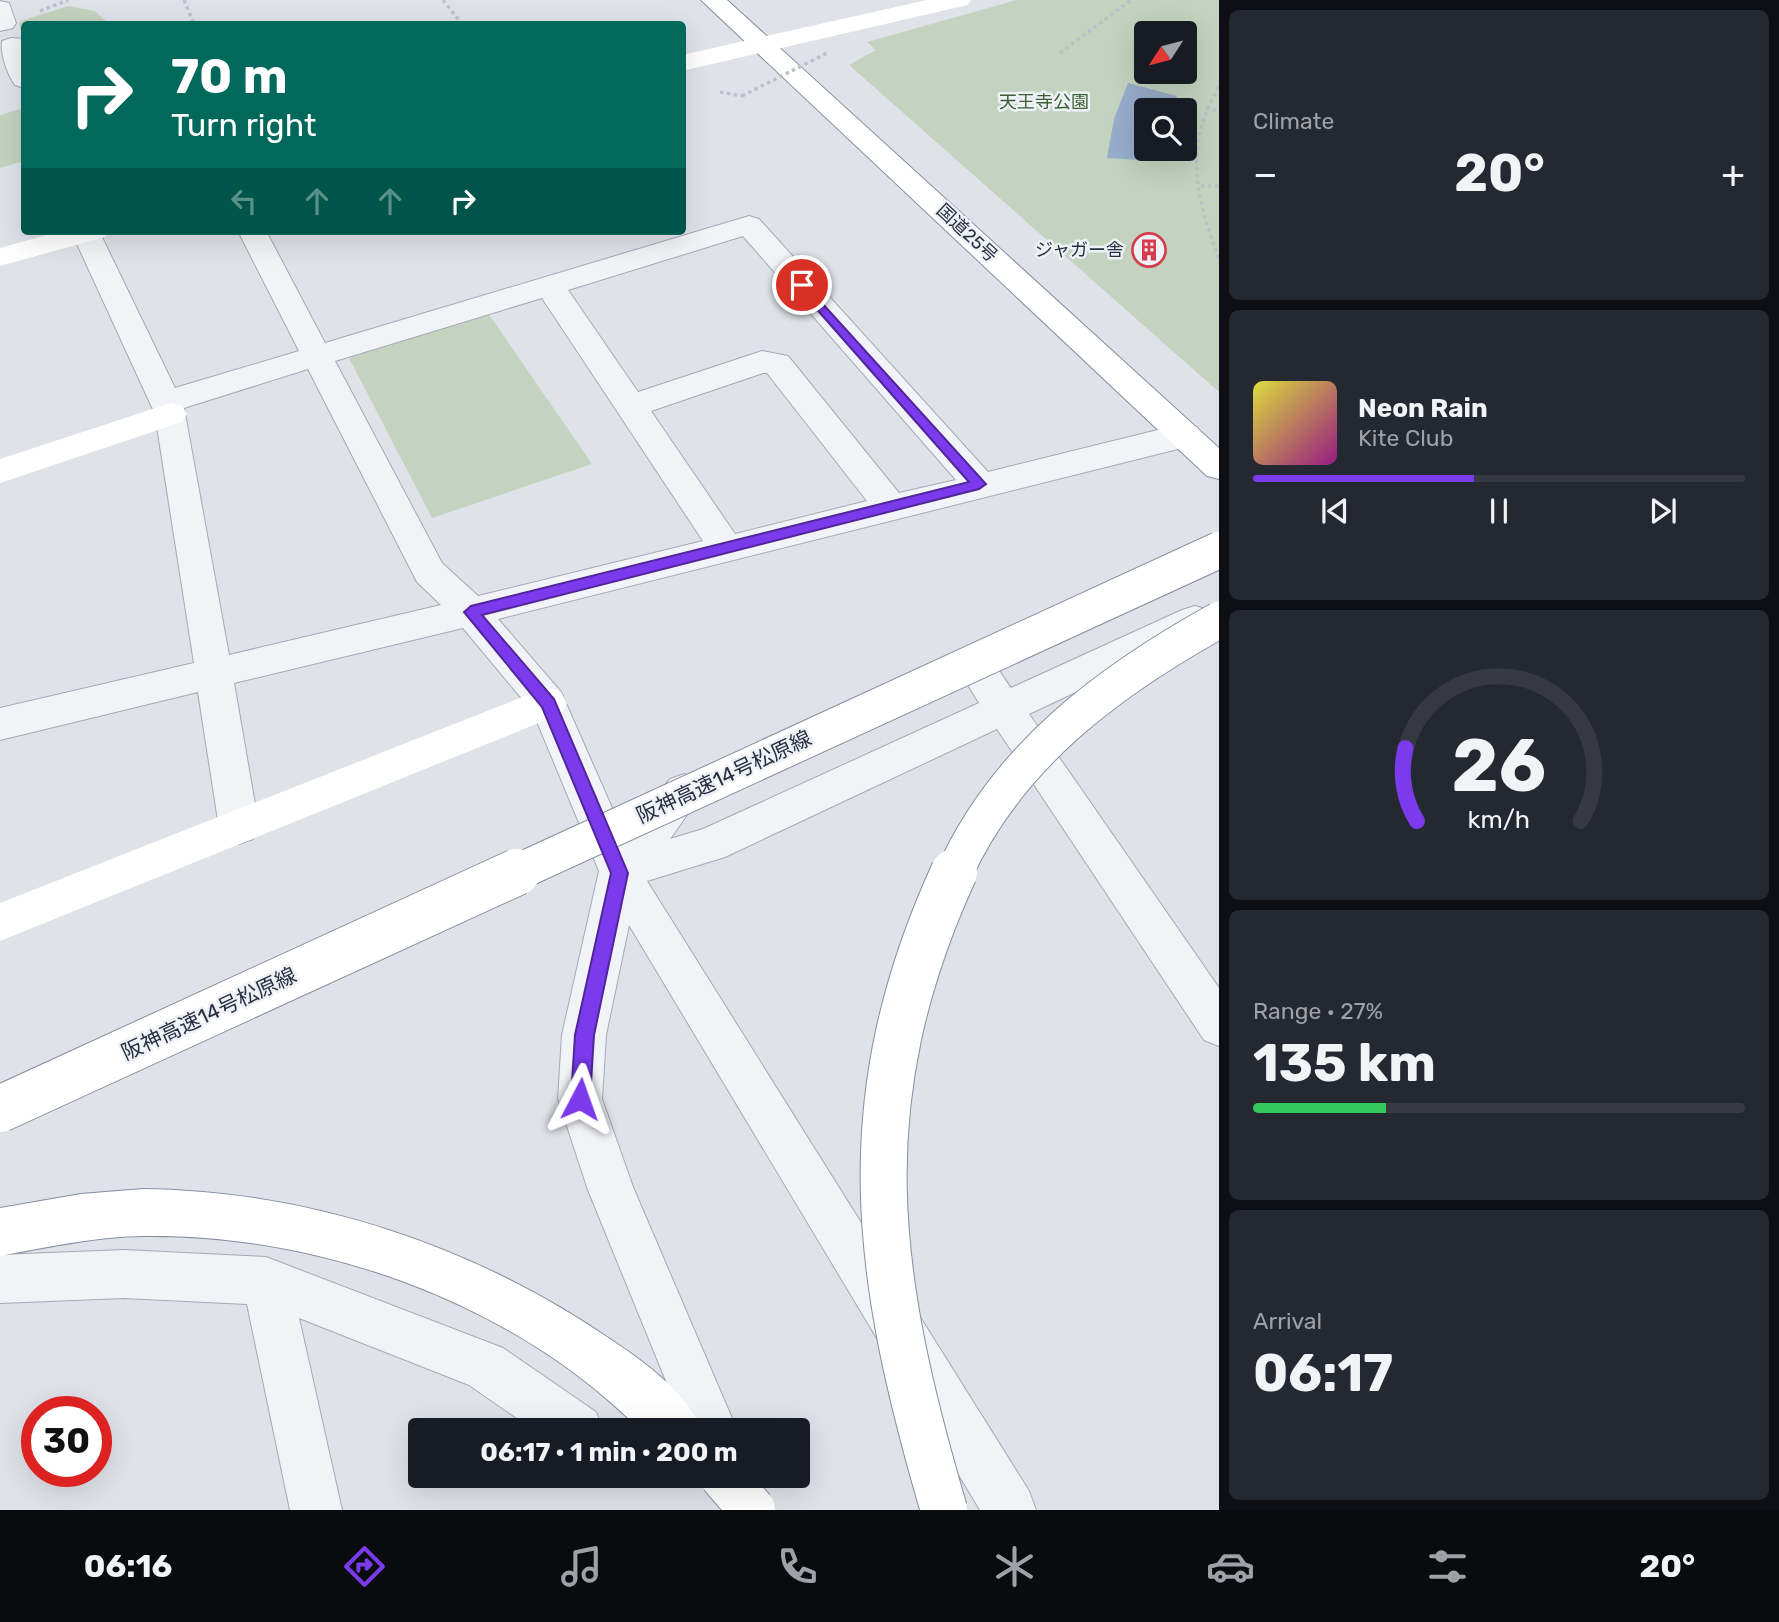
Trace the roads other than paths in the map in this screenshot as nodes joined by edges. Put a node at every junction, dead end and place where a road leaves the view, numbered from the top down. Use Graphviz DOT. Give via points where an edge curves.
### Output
graph roads {
  1 [pos="713,0"];
  2 [pos="959,0"];
  3 [pos="763,45"];
  4 [pos="21,46"];
  5 [pos="686,62"];
  6 [pos="21,72"];
  7 [pos="77,235"];
  8 [pos="89,235"];
  9 [pos="253,235"];
  10 [pos="0,257"];
  11 [pos="549,285"];
  12 [pos="318,354"];
  13 [pos="630,406"];
  14 [pos="168,408"];
  15 [pos="1186,435"];
  16 [pos="1219,467"];
  17 [pos="0,471"];
  18 [pos="979,484"];
  19 [pos="890,506"];
  20 [pos="726,548"];
  21 [pos="1219,551"];
  22 [pos="1219,610"];
  23 [pos="471,612"];
  24 [pos="1219,620"];
  25 [pos="972,662"];
  26 [pos="213,673"];
  27 [pos="548,703"];
  28 [pos="1003,707"];
  29 [pos="0,724"];
  30 [pos="239,827"];
  31 [pos="620,873"];
  32 [pos="0,922"];
  33 [pos="1219,1025"];
  34 [pos="0,1109"];
  35 [pos="0,1232"];
  36 [pos="0,1279"];
  37 [pos="266,1281"];
  38 [pos="561,1418"];
  39 [pos="684,1418"];
  40 [pos="697,1418"];
  41 [pos="733,1488"];
  42 [pos="741,1488"];
  43 [pos="316,1510"];
  44 [pos="752,1510"];
  45 [pos="944,1510"];
  46 [pos="1010,1510"];
  1 -- 3 [label="main road, 国道25号"];
  2 -- 3 [label="main road"];
  3 -- 5 [label="main road"];
  3 -- 15 [label="main road, 国道25号"];
  4 -- 6 [label="street" via="11,46"];
  7 -- 10 [label="main road"];
  8 -- 14 [label="street"];
  9 -- 12 [label="street"];
  11 -- 12 [label="street"];
  11 -- 13 [label="street"];
  11 -- 18 [label="street" via="749,225"];
  12 -- 14 [label="street"];
  12 -- 23 [label="street" via="429,572"];
  13 -- 19 [label="street" via="762,362 777,364"];
  13 -- 20 [label="street"];
  14 -- 17 [label="main road"];
  14 -- 26 [label="street"];
  15 -- 16 [label="main road, 国道25号"];
  15 -- 18 [label="street"];
  18 -- 19 [label="street"];
  19 -- 20 [label="street"];
  20 -- 23 [label="street"];
  21 -- 25 [label="street"];
  21 -- 34 [label="main road, 阪神高速14号松原線, bridge"];
  22 -- 28 [label="street"];
  23 -- 26 [label="street"];
  23 -- 27 [label="street"];
  24 -- 45 [label="main road, bridge" via="1120,679 1066,722 1016,773 969,844 938,904 909,980 891,1065 881,1166 887,1263 906,1382"];
  25 -- 28 [label="street"];
  25 -- 31 [label="street" via="679,793"];
  26 -- 29 [label="street"];
  26 -- 30 [label="street"];
  27 -- 30 [label="main road"];
  27 -- 31 [label="street"];
  28 -- 31 [label="street" via="711,844"];
  28 -- 33 [label="street"];
  30 -- 32 [label="main road"];
  31 -- 40 [label="street" via="584,1035 580,1099"];
  31 -- 46 [label="street"];
  35 -- 39 [label="main road" via="54,1222 160,1213 254,1220 352,1240 438,1270 528,1313"];
  36 -- 37 [label="street" via="124,1274"];
  37 -- 38 [label="street" via="485,1366"];
  37 -- 43 [label="street"];
  41 -- 44 [label="main road, bridge"];
  42 -- 44 [label="street"];
}
